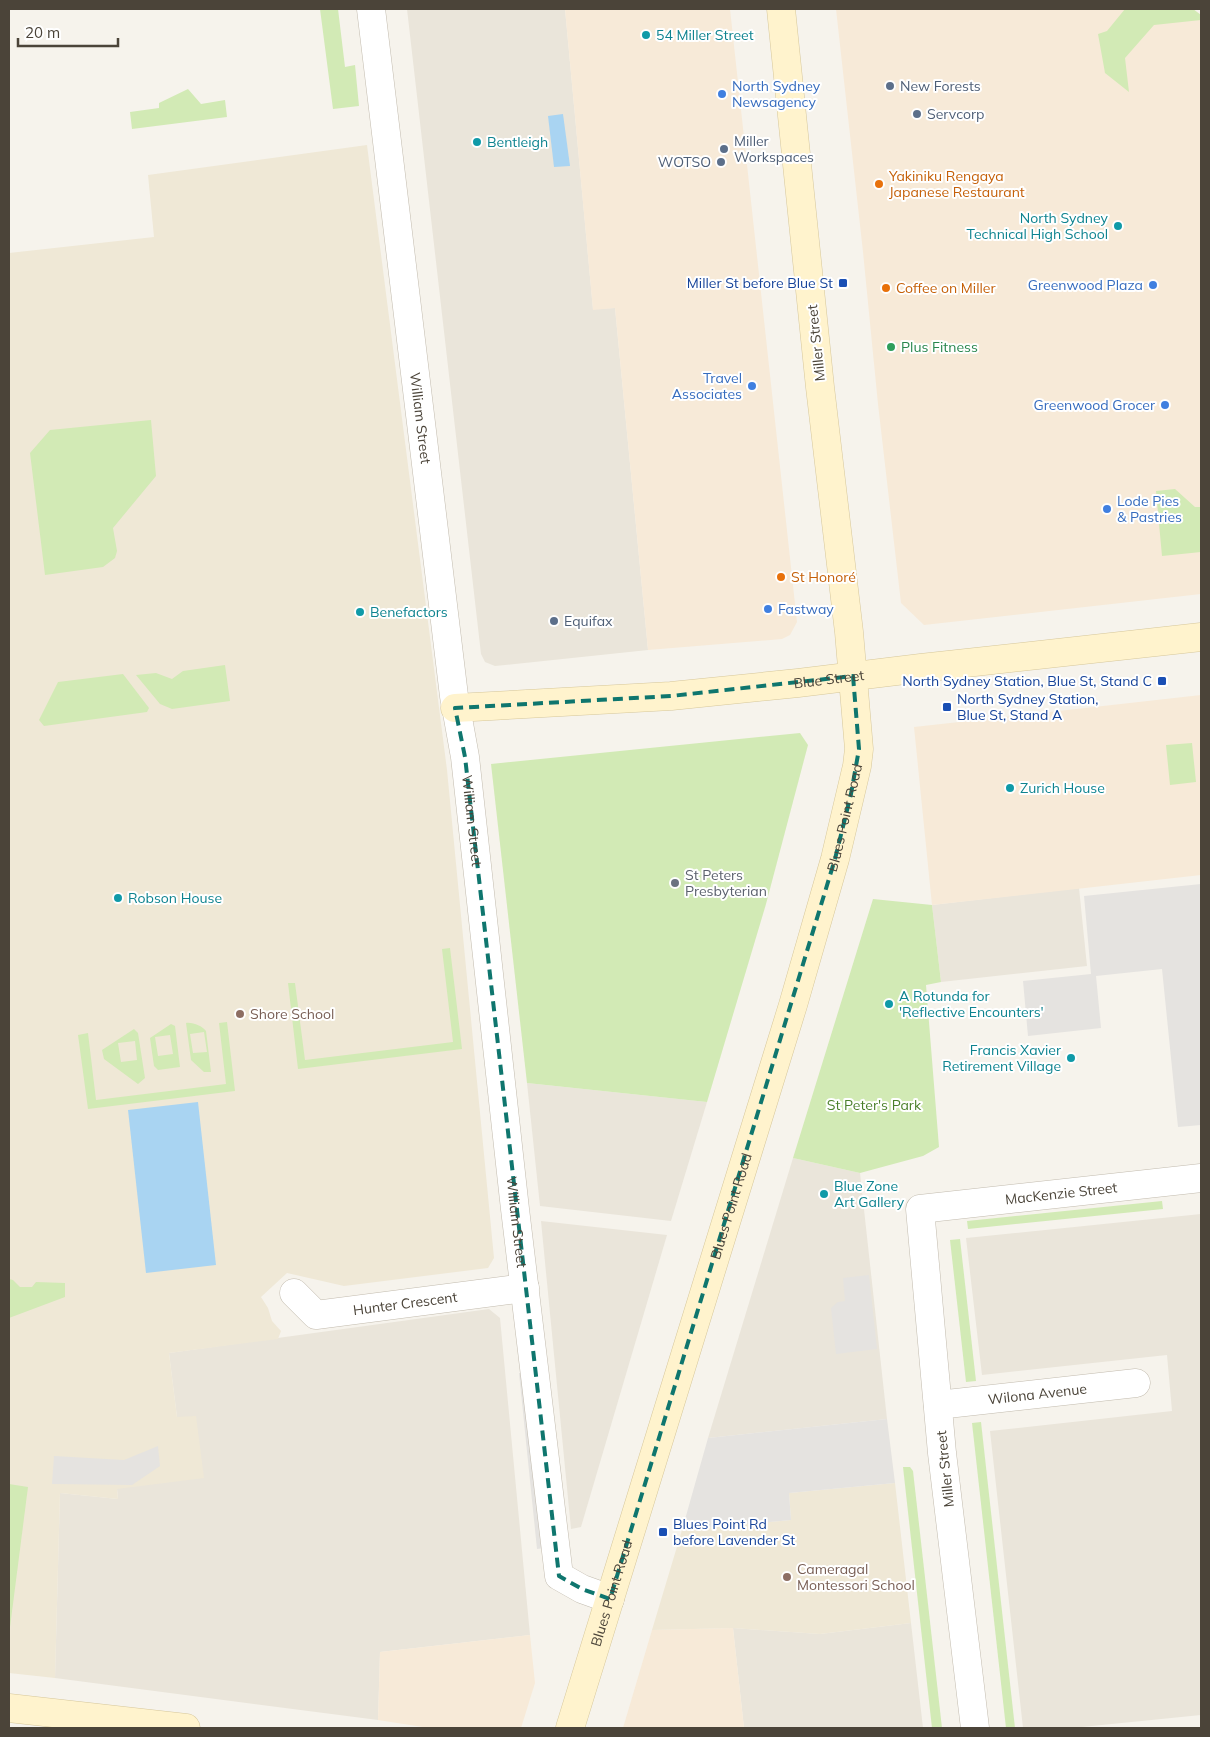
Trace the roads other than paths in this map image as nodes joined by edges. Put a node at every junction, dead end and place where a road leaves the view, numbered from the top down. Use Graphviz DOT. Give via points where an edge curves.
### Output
graph roads {
  1 [pos="372,9"];
  2 [pos="781,9"];
  3 [pos="1201,638"];
  4 [pos="853,676"];
  5 [pos="455,708"];
  6 [pos="1201,1178"];
  7 [pos="920,1209"];
  8 [pos="525,1288"];
  9 [pos="294,1293"];
  10 [pos="1136,1383"];
  11 [pos="938,1406"];
  12 [pos="610,1599"];
  13 [pos="9,1708"];
  14 [pos="186,1728"];
  15 [pos="570,1728"];
  16 [pos="975,1728"];
  1 -- 5 [label="street, William Street"];
  2 -- 4 [label="street, Miller Street"];
  3 -- 4 [label="street, Blue Street"];
  4 -- 5 [label="street, Blue Street" via="671,696"];
  4 -- 12 [label="street, Blues Point Road" via="859,749 835,859"];
  5 -- 8 [label="street, William Street" via="466,764"];
  6 -- 7 [label="street, MacKenzie Street"];
  7 -- 11 [label="street, Miller Street"];
  8 -- 9 [label="street, Hunter Crescent" via="316,1315"];
  8 -- 12 [label="street, William Street" via="559,1576"];
  10 -- 11 [label="street, Wilona Avenue"];
  11 -- 16 [label="street, Miller Street"];
  12 -- 15 [label="street, Blues Point Road"];
  13 -- 14 [label="street"];
}
